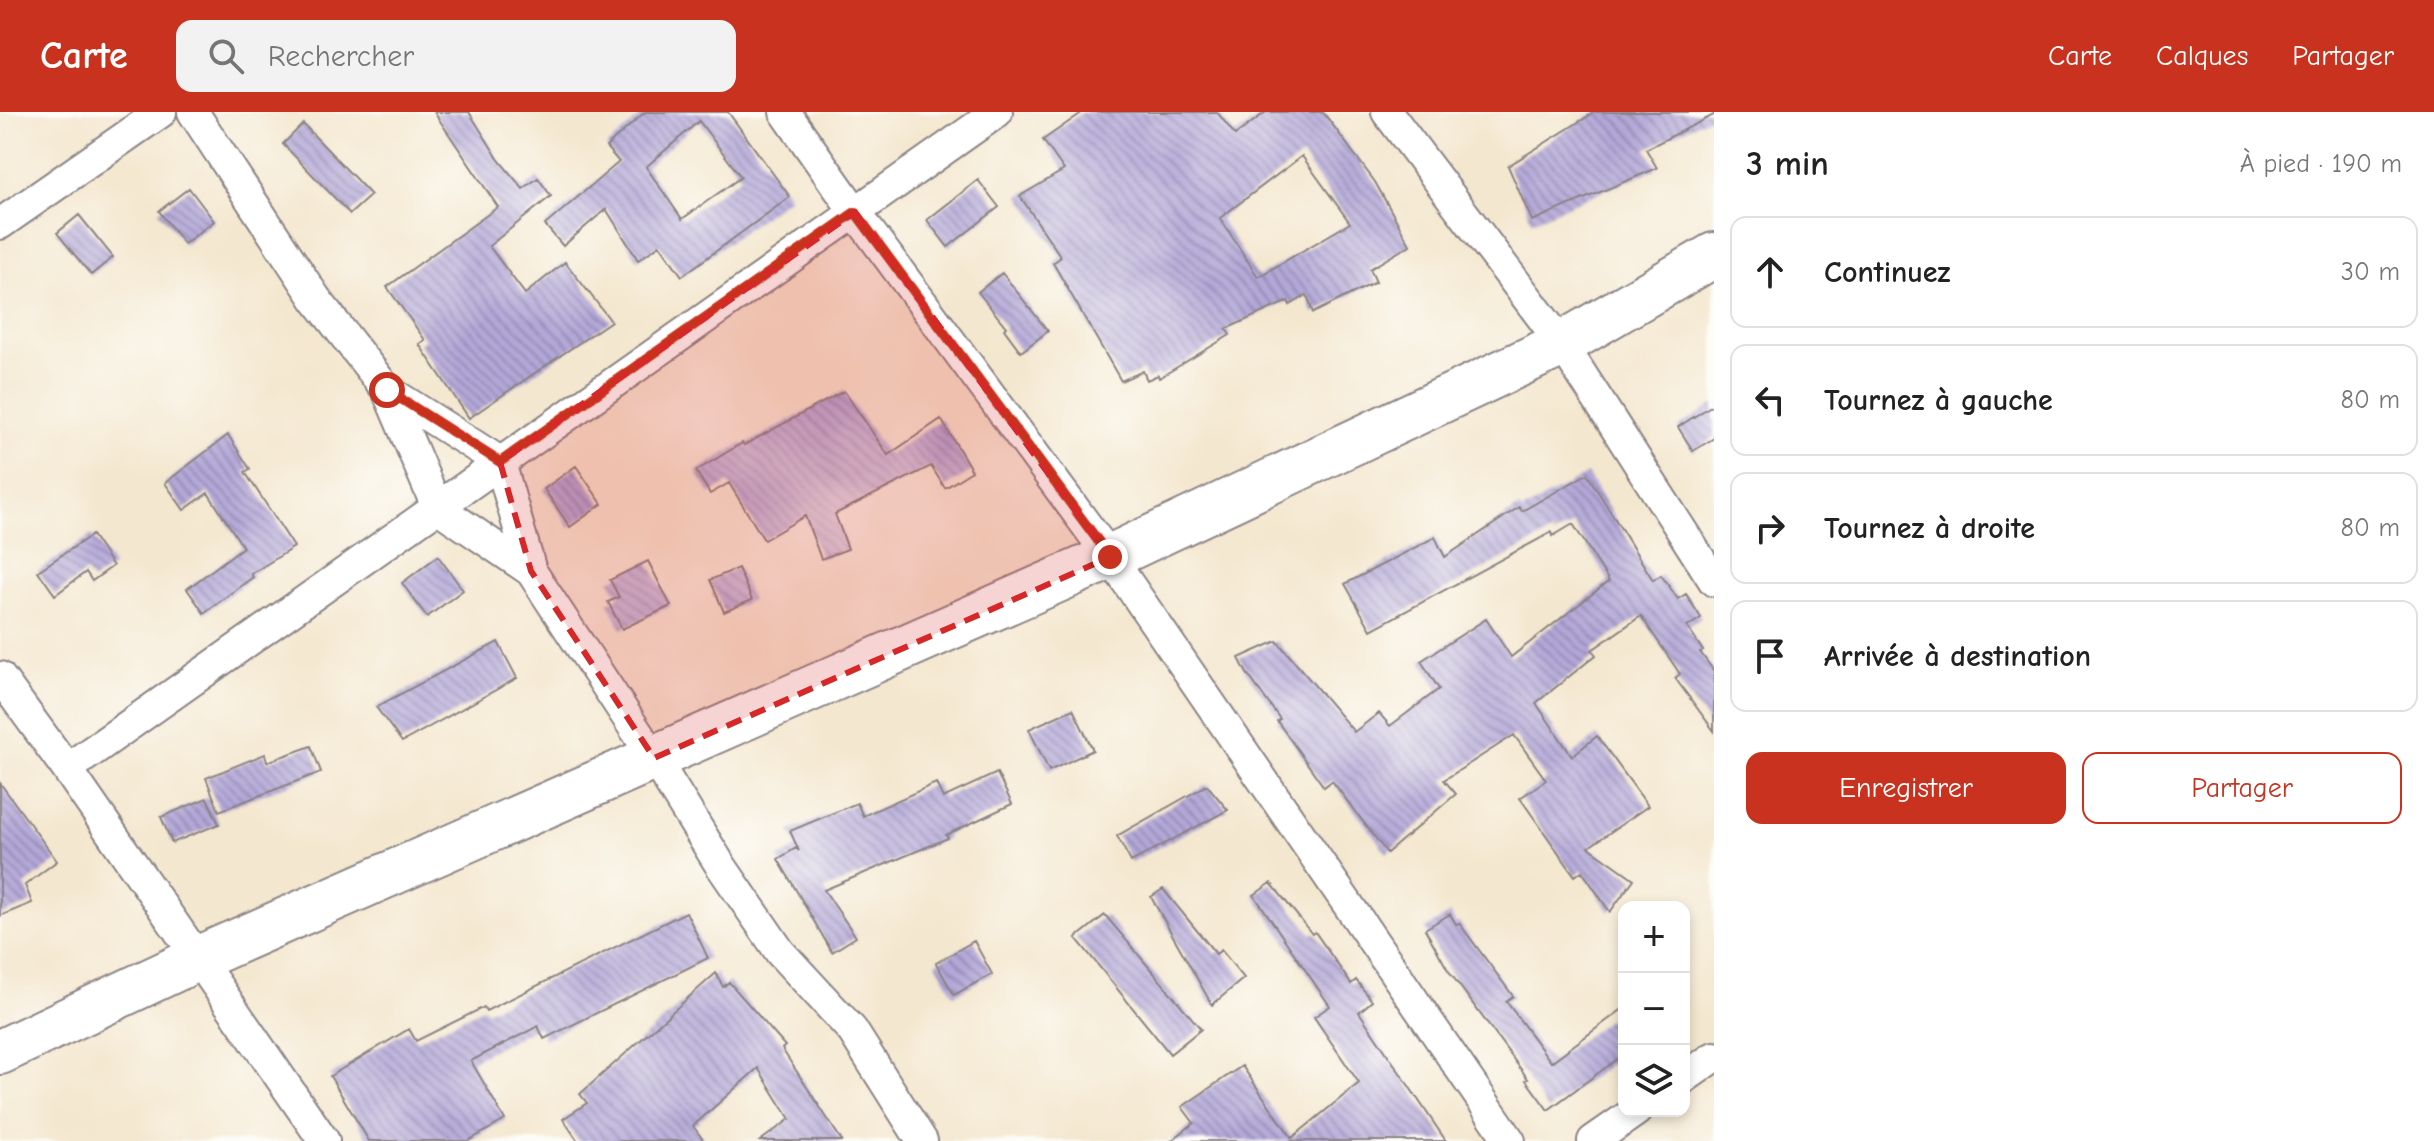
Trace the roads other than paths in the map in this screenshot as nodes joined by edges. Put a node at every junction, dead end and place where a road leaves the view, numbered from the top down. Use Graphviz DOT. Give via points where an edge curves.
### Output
graph roads {
  1 [pos="161,112"];
  2 [pos="193,112"];
  3 [pos="785,112"];
  4 [pos="997,112"];
  5 [pos="1387,112"];
  6 [pos="855,212"];
  7 [pos="0,224"];
  8 [pos="1714,255"];
  9 [pos="1562,344"];
  10 [pos="387,390"];
  11 [pos="500,462"];
  12 [pos="437,507"];
  13 [pos="1110,557"];
  14 [pos="531,571"];
  15 [pos="1714,581"];
  16 [pos="0,677"];
  17 [pos="654,758"];
  18 [pos="67,769"];
  19 [pos="199,958"];
  20 [pos="0,1052"];
  21 [pos="1714,1057"];
  22 [pos="1690,1074"];
  23 [pos="1627,1117"];
  24 [pos="324,1141"];
  25 [pos="922,1141"];
  26 [pos="1510,1141"];
  27 [pos="1593,1141"];
  1 -- 7 [label="street"];
  2 -- 10 [label="street" via="316,299"];
  3 -- 6 [label="street"];
  4 -- 6 [label="street"];
  5 -- 9 [label="street"];
  6 -- 11 [label="street"];
  6 -- 13 [label="street"];
  8 -- 9 [label="highway"];
  9 -- 13 [label="highway"];
  9 -- 15 [label="street"];
  10 -- 11 [label="street"];
  10 -- 12 [label="street"];
  11 -- 12 [label="street"];
  11 -- 14 [label="street"];
  12 -- 14 [label="street"];
  12 -- 18 [label="street"];
  13 -- 17 [label="highway"];
  13 -- 26 [label="street"];
  14 -- 17 [label="street"];
  16 -- 18 [label="street"];
  17 -- 19 [label="highway"];
  17 -- 25 [label="street" via="780,952 852,1030"];
  18 -- 19 [label="street"];
  19 -- 20 [label="highway"];
  19 -- 24 [label="street"];
  21 -- 22 [label="street"];
  23 -- 27 [label="street"];
}
